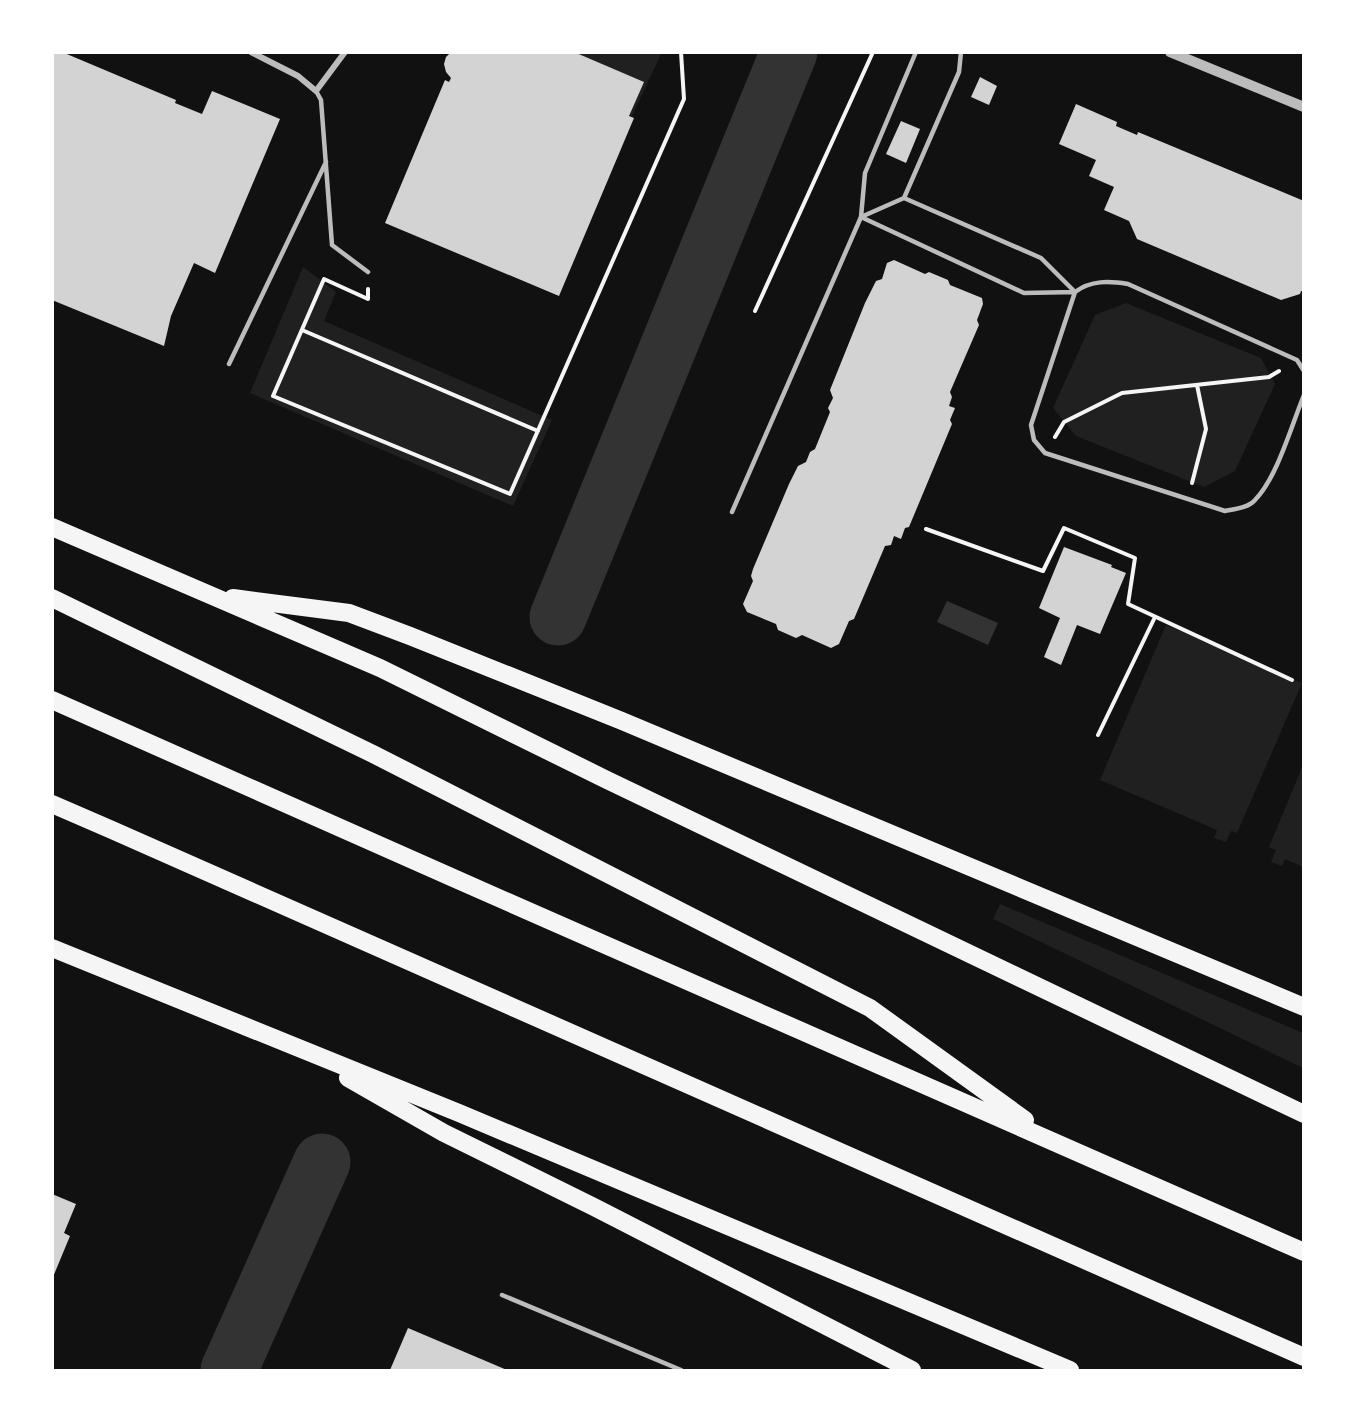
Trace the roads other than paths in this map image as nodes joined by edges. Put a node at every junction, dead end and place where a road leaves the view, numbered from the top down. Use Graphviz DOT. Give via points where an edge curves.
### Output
graph roads {
  1 [pos="251,52"];
  2 [pos="345,52"];
  3 [pos="916,52"];
  4 [pos="960,52"];
  5 [pos="1170,52"];
  6 [pos="316,91"];
  7 [pos="1304,107"];
  8 [pos="326,162"];
  9 [pos="904,198"];
  10 [pos="861,217"];
  11 [pos="368,272"];
  12 [pos="1075,292"];
  13 [pos="229,364"];
  14 [pos="1304,371"];
  15 [pos="1304,395"];
  16 [pos="732,512"];
  17 [pos="52,527"];
  18 [pos="211,595"];
  19 [pos="52,597"];
  20 [pos="52,700"];
  21 [pos="52,804"];
  22 [pos="52,948"];
  23 [pos="1304,1007"];
  24 [pos="281,1040"];
  25 [pos="1304,1114"];
  26 [pos="1053,1140"];
  27 [pos="1304,1252"];
  28 [pos="502,1295"];
  29 [pos="1304,1357"];
  30 [pos="681,1371"];
  31 [pos="912,1371"];
  32 [pos="1070,1371"];
  1 -- 6 [label="street" via="298,76"];
  2 -- 6 [label="street"];
  3 -- 10 [label="lane" via="865,173"];
  4 -- 9 [label="lane" via="959,72"];
  5 -- 7 [label="street"];
  6 -- 8 [label="lane" via="321,100"];
  8 -- 11 [label="lane" via="332,245"];
  8 -- 13 [label="lane"];
  9 -- 10 [label="lane"];
  9 -- 12 [label="lane" via="1041,258"];
  10 -- 12 [label="lane" via="1024,293"];
  10 -- 16 [label="lane"];
  12 -- 14 [label="lane" via="1098,282 1128,284 1297,360"];
  12 -- 15 [label="lane" via="1031,425 1034,440 1045,453 1225,512 1254,501 1270,479"];
  17 -- 18 [label="highway"];
  18 -- 23 [label="highway" via="349,613 390,628"];
  18 -- 25 [label="highway" via="380,668"];
  19 -- 26 [label="highway" via="373,754 870,1008"];
  20 -- 26 [label="highway"];
  21 -- 29 [label="highway"];
  22 -- 24 [label="highway"];
  24 -- 31 [label="highway" via="444,1132"];
  24 -- 32 [label="highway"];
  26 -- 27 [label="highway"];
  28 -- 30 [label="lane"];
}
